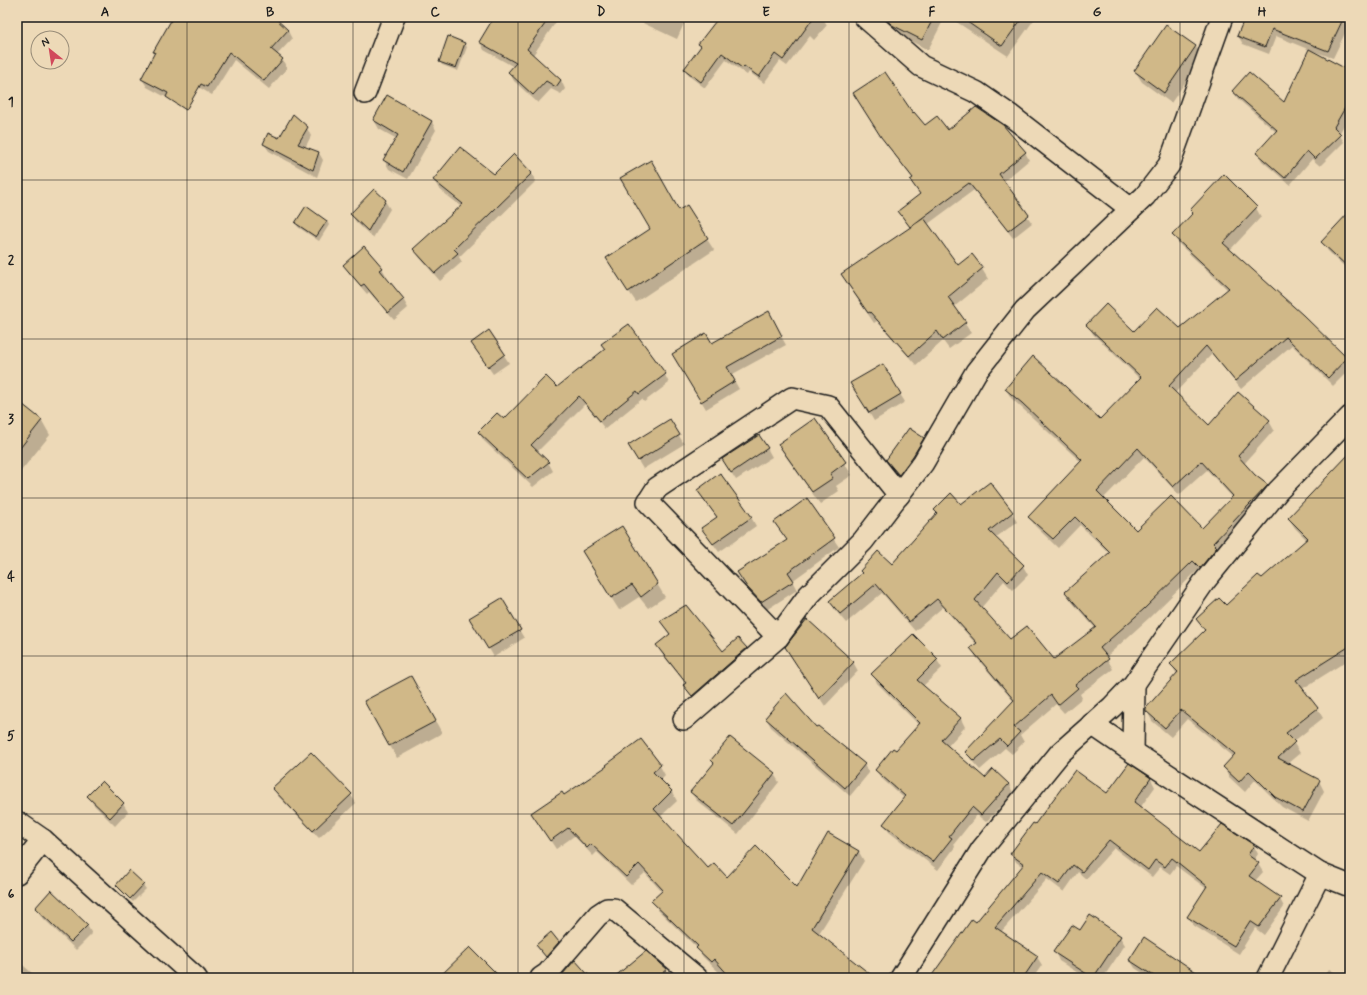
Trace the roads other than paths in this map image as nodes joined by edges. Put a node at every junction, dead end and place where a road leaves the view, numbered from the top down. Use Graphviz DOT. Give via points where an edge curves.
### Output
graph roads {
  1 [pos="394,17"];
  2 [pos="865,17"];
  3 [pos="1222,17"];
  4 [pos="365,93"];
  5 [pos="1131,210"];
  6 [pos="1350,417"];
  7 [pos="899,495"];
  8 [pos="778,637"];
  9 [pos="1134,684"];
  10 [pos="684,719"];
  11 [pos="1092,724"];
  12 [pos="1133,752"];
  13 [pos="17,822"];
  14 [pos="42,840"];
  15 [pos="17,873"];
  16 [pos="1320,874"];
  17 [pos="1350,886"];
  18 [pos="196,978"];
  19 [pos="541,978"];
  20 [pos="697,978"];
  21 [pos="900,978"];
  22 [pos="1268,978"];
  1 -- 4 [label="street"];
  2 -- 5 [label="street" via="921,66 976,92 1006,112"];
  3 -- 5 [label="street" via="1169,164"];
  5 -- 7 [label="street" via="1025,310 976,372 923,464"];
  6 -- 9 [label="street" via="1273,497 1204,582"];
  7 -- 8 [label="street" via="863,541 809,595"];
  7 -- 8 [label="street" via="828,406 792,398 657,488 648,502"];
  8 -- 10 [label="street"];
  9 -- 11 [label="street"];
  9 -- 12 [label="street"];
  11 -- 12 [label="street"];
  11 -- 21 [label="street" via="1060,753 982,849"];
  12 -- 16 [label="street"];
  13 -- 14 [label="street"];
  14 -- 15 [label="street"];
  14 -- 18 [label="street"];
  16 -- 17 [label="street"];
  16 -- 22 [label="street"];
  19 -- 20 [label="street" via="598,915 607,909 614,909"];
}
